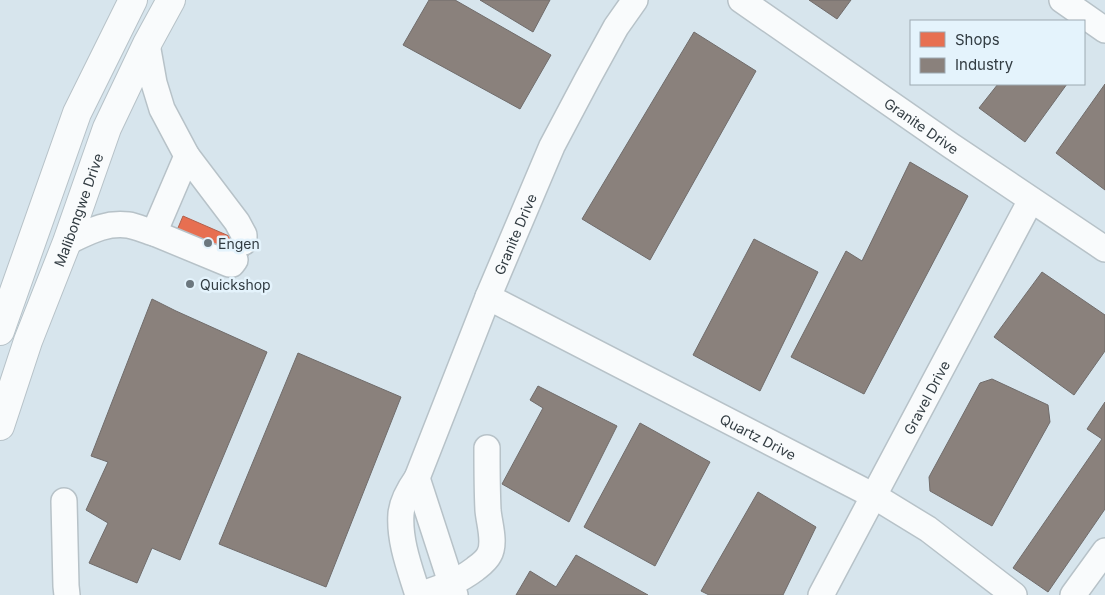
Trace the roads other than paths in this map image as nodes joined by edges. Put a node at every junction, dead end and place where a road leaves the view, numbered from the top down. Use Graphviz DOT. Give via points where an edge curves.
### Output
graph roads {
  1 [pos="133,0"];
  2 [pos="171,0"];
  3 [pos="741,0"];
  4 [pos="1062,0"];
  5 [pos="623,4"];
  6 [pos="1105,30"];
  7 [pos="147,44"];
  8 [pos="187,156"];
  9 [pos="1031,200"];
  10 [pos="154,234"];
  11 [pos="67,242"];
  12 [pos="1105,249"];
  13 [pos="488,297"];
  14 [pos="0,331"];
  15 [pos="0,426"];
  16 [pos="488,448"];
  17 [pos="417,478"];
  18 [pos="874,496"];
  19 [pos="64,501"];
  20 [pos="1105,551"];
  21 [pos="454,589"];
  22 [pos="67,595"];
  23 [pos="419,595"];
  24 [pos="821,595"];
  25 [pos="1014,595"];
  26 [pos="1074,595"];
  1 -- 14 [label="main road" via="77,113"];
  2 -- 7 [label="main road, Malibongwe Drive"];
  3 -- 9 [label="street, Granite Drive"];
  4 -- 6 [label="street"];
  5 -- 13 [label="street, Granite Drive" via="552,146"];
  7 -- 8 [label="street" via="162,109"];
  7 -- 11 [label="main road, Malibongwe Drive" via="107,128"];
  8 -- 10 [label="street"];
  8 -- 10 [label="street" via="244,234 239,251 232,264 228,264"];
  9 -- 12 [label="street, Granite Drive"];
  9 -- 18 [label="street, Gravel Drive"];
  10 -- 11 [label="street" via="128,225 110,225"];
  11 -- 15 [label="main road, Malibongwe Drive" via="28,341"];
  13 -- 17 [label="street, Granite Drive"];
  13 -- 18 [label="street, Quartz Drive"];
  16 -- 21 [label="street" via="490,554"];
  17 -- 21 [label="street"];
  17 -- 23 [label="street, Granite Drive" via="409,489 401,512 404,546"];
  18 -- 24 [label="street, Gravel Drive"];
  18 -- 25 [label="street, Quartz Drive" via="928,529"];
  19 -- 22 [label="street"];
  20 -- 26 [label="street"];
  21 -- 23 [label="street"];
}
